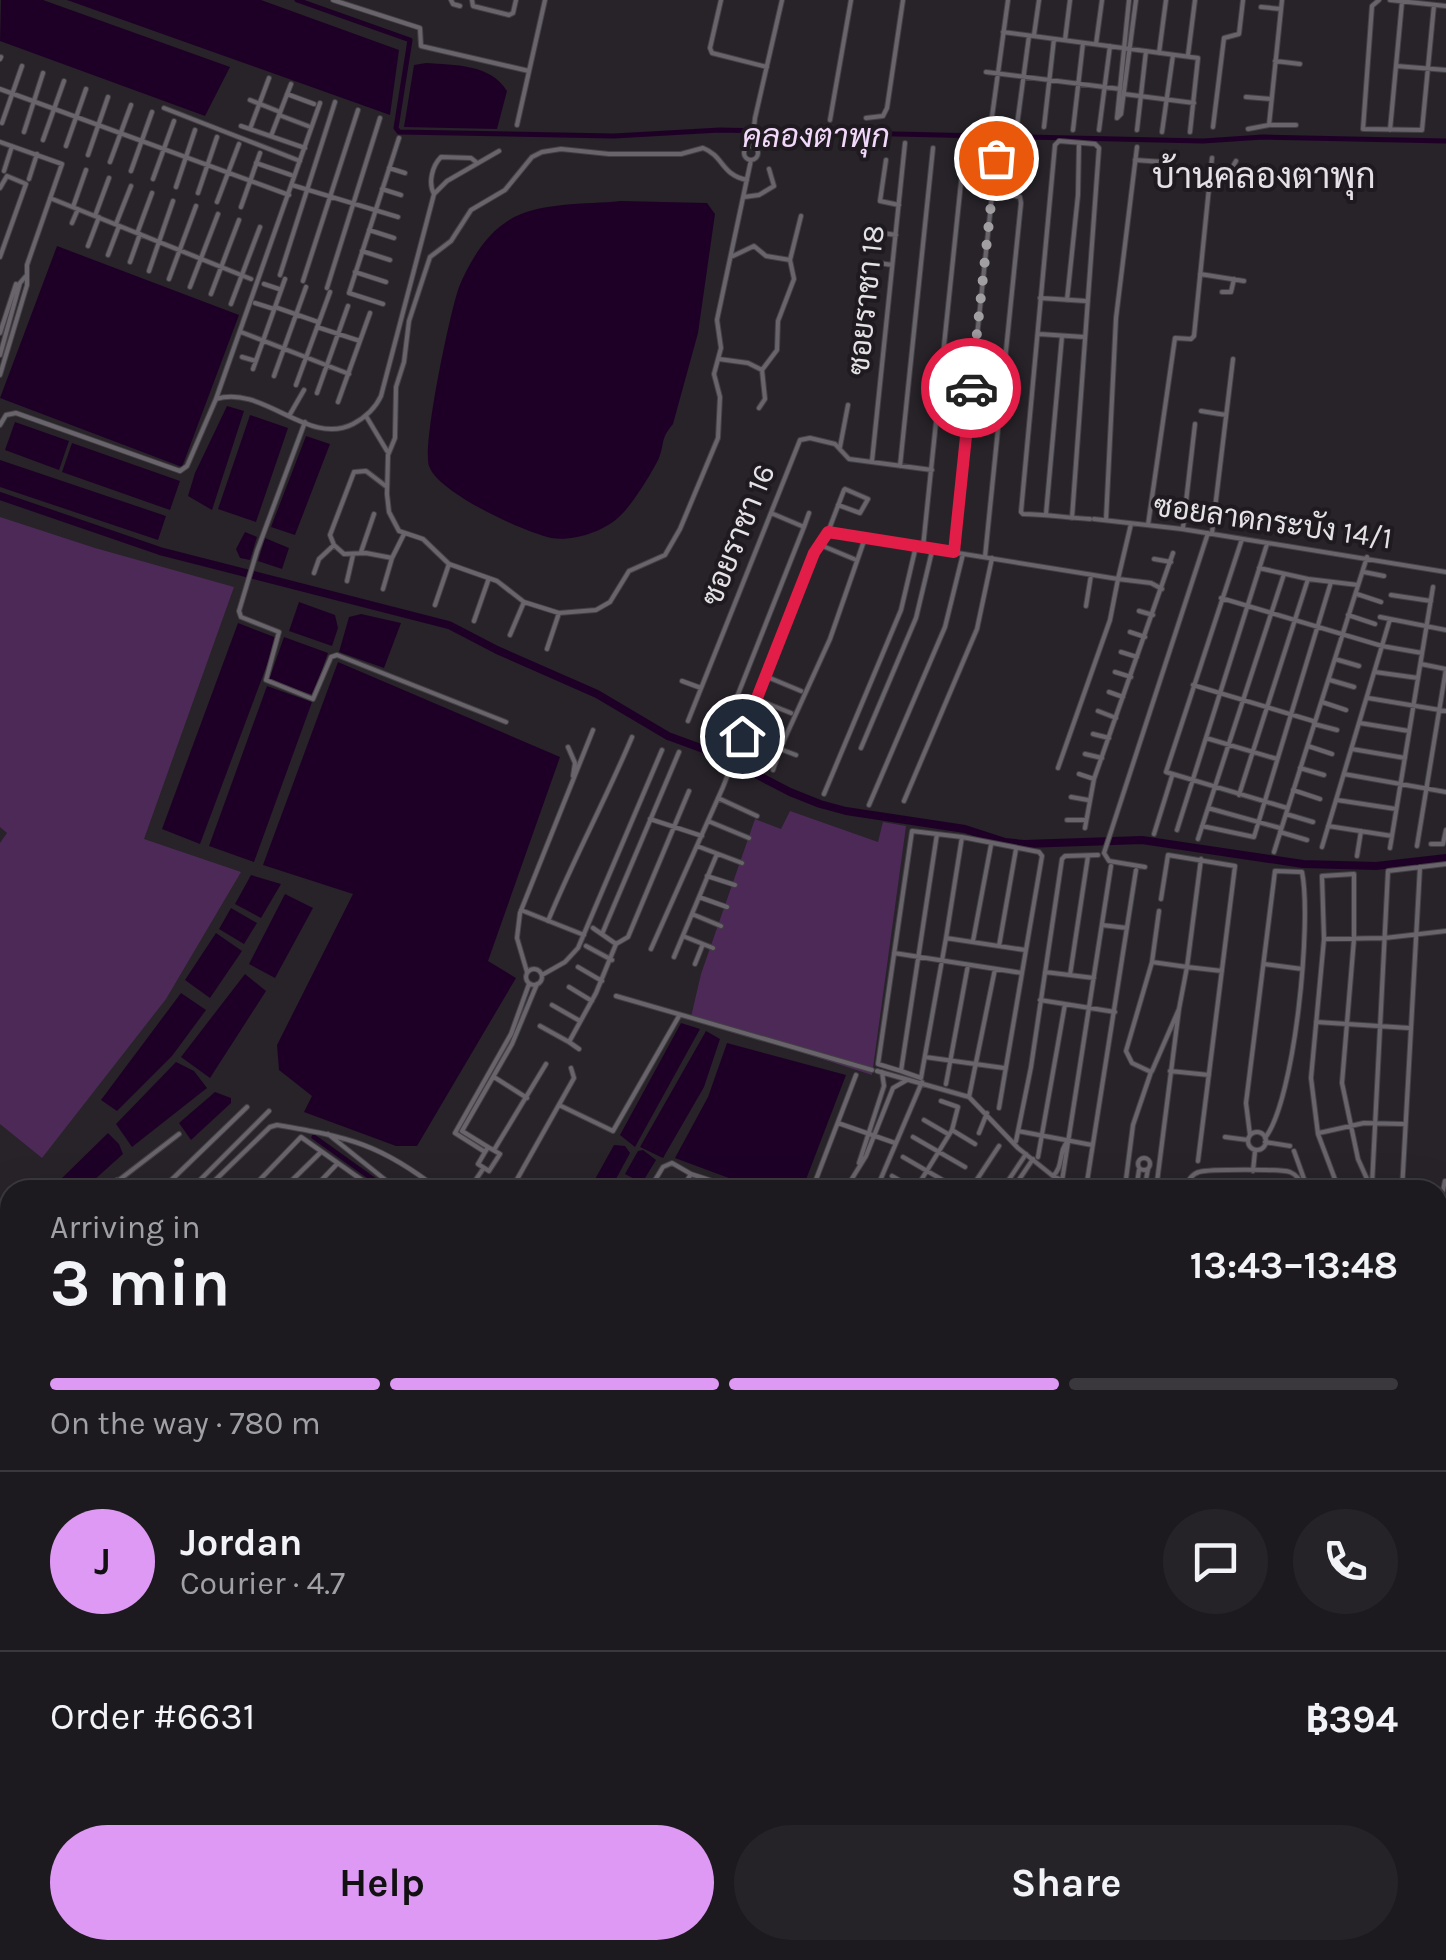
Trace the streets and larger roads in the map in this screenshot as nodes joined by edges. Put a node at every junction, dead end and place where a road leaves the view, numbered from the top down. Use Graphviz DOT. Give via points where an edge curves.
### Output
graph roads {
  1 [pos="334,0"];
  2 [pos="451,0"];
  3 [pos="472,0"];
  4 [pos="494,0"];
  5 [pos="516,0"];
  6 [pos="546,0"];
  7 [pos="721,0"];
  8 [pos="782,0"];
  9 [pos="851,0"];
  10 [pos="903,0"];
  11 [pos="1008,0"];
  12 [pos="1039,0"];
  13 [pos="1070,0"];
  14 [pos="1102,0"];
  15 [pos="1133,0"];
  16 [pos="1166,0"];
  17 [pos="1195,0"];
  18 [pos="1243,0"];
  19 [pos="1282,0"];
  20 [pos="1379,0"];
  21 [pos="1390,0"];
  22 [pos="1402,2"];
  23 [pos="460,6"];
  24 [pos="1434,6"];
  25 [pos="1446,6"];
  26 [pos="1261,7"];
  27 [pos="1281,9"];
  28 [pos="491,10"];
  29 [pos="1003,32"];
  30 [pos="1031,36"];
  31 [pos="1054,39"];
  32 [pos="1066,40"];
  33 [pos="1084,43"];
  34 [pos="1096,44"];
  35 [pos="1110,46"];
  36 [pos="1127,48"];
  37 [pos="1146,51"];
  38 [pos="1159,53"];
  39 [pos="1172,55"];
  40 [pos="1188,57"];
  41 [pos="1275,62"];
  42 [pos="1300,64"];
  43 [pos="22,66"];
  44 [pos="766,66"];
  45 [pos="1396,66"];
  46 [pos="1428,68"];
  47 [pos="1446,70"];
  48 [pos="529,71"];
  49 [pos="986,72"];
  50 [pos="44,73"];
  51 [pos="998,73"];
  52 [pos="1023,76"];
  53 [pos="270,78"];
  54 [pos="1050,79"];
  55 [pos="64,81"];
  56 [pos="1078,83"];
  57 [pos="290,84"];
  58 [pos="1104,86"];
  59 [pos="0,89"];
  60 [pos="86,89"];
  61 [pos="1122,91"];
  62 [pos="12,94"];
  63 [pos="287,94"];
  64 [pos="1140,96"];
  65 [pos="108,97"];
  66 [pos="1246,97"];
  67 [pos="1272,98"];
  68 [pos="1167,99"];
  69 [pos="250,100"];
  70 [pos="34,102"];
  71 [pos="335,102"];
  72 [pos="1194,103"];
  73 [pos="260,104"];
  74 [pos="131,105"];
  75 [pos="164,108"];
  76 [pos="54,109"];
  77 [pos="358,110"];
  78 [pos="152,112"];
  79 [pos="280,113"];
  80 [pos="76,117"];
  81 [pos="380,118"];
  82 [pos="866,118"];
  83 [pos="830,120"];
  84 [pos="174,121"];
  85 [pos="2,124"];
  86 [pos="991,124"];
  87 [pos="1017,125"];
  88 [pos="1269,125"];
  89 [pos="98,126"];
  90 [pos="241,126"];
  91 [pos="308,126"];
  92 [pos="517,126"];
  93 [pos="1296,126"];
  94 [pos="1044,127"];
  95 [pos="1213,127"];
  96 [pos="250,129"];
  97 [pos="1248,129"];
  98 [pos="196,130"];
  99 [pos="1073,130"];
  100 [pos="1099,130"];
  101 [pos="1136,130"];
  102 [pos="1390,130"];
  103 [pos="24,132"];
  104 [pos="1162,132"];
  105 [pos="1190,132"];
  106 [pos="120,134"];
  107 [pos="217,136"];
  108 [pos="271,136"];
  109 [pos="399,138"];
  110 [pos="44,140"];
  111 [pos="141,141"];
  112 [pos="0,142"];
  113 [pos="905,143"];
  114 [pos="1078,143"];
  115 [pos="239,144"];
  116 [pos="965,144"];
  117 [pos="12,146"];
  118 [pos="66,146"];
  119 [pos="752,146"];
  120 [pos="1137,147"];
  121 [pos="305,148"];
  122 [pos="933,148"];
  123 [pos="164,150"];
  124 [pos="499,151"];
  125 [pos="260,153"];
  126 [pos="37,154"];
  127 [pos="88,154"];
  128 [pos="186,158"];
  129 [pos="996,158"];
  130 [pos="1212,158"];
  131 [pos="750,160"];
  132 [pos="886,160"];
  133 [pos="1135,160"];
  134 [pos="300,161"];
  135 [pos="110,162"];
  136 [pos="476,162"];
  137 [pos="1164,162"];
  138 [pos="1236,162"];
  139 [pos="256,163"];
  140 [pos="207,166"];
  141 [pos="389,168"];
  142 [pos="86,170"];
  143 [pos="130,170"];
  144 [pos="769,170"];
  145 [pos="4,171"];
  146 [pos="228,173"];
  147 [pos="405,173"];
  148 [pos="291,175"];
  149 [pos="1210,177"];
  150 [pos="109,178"];
  151 [pos="29,179"];
  152 [pos="153,179"];
  153 [pos="747,180"];
  154 [pos="250,181"];
  155 [pos="292,185"];
  156 [pos="132,186"];
  157 [pos="176,186"];
  158 [pos="0,188"];
  159 [pos="382,189"];
  160 [pos="308,190"];
  161 [pos="198,193"];
  162 [pos="152,194"];
  163 [pos="434,194"];
  164 [pos="288,195"];
  165 [pos="401,195"];
  166 [pos="1010,195"];
  167 [pos="331,197"];
  168 [pos="743,197"];
  169 [pos="50,198"];
  170 [pos="173,201"];
  171 [pos="218,202"];
  172 [pos="354,204"];
  173 [pos="899,204"];
  174 [pos="196,206"];
  175 [pos="241,206"];
  176 [pos="75,208"];
  177 [pos="375,210"];
  178 [pos="218,214"];
  179 [pos="801,216"];
  180 [pos="97,217"];
  181 [pos="398,217"];
  182 [pos="239,220"];
  183 [pos="72,224"];
  184 [pos="118,225"];
  185 [pos="260,227"];
  186 [pos="369,230"];
  187 [pos="876,232"];
  188 [pos="139,234"];
  189 [pos="896,236"];
  190 [pos="394,238"];
  191 [pos="159,242"];
  192 [pos="88,246"];
  193 [pos="180,250"];
  194 [pos="362,251"];
  195 [pos="108,255"];
  196 [pos="733,256"];
  197 [pos="0,257"];
  198 [pos="201,258"];
  199 [pos="390,260"];
  200 [pos="790,260"];
  201 [pos="130,262"];
  202 [pos="873,262"];
  203 [pos="892,265"];
  204 [pos="221,267"];
  205 [pos="148,270"];
  206 [pos="356,272"];
  207 [pos="1200,274"];
  208 [pos="242,276"];
  209 [pos="170,278"];
  210 [pos="251,279"];
  211 [pos="1234,279"];
  212 [pos="1244,280"];
  213 [pos="386,282"];
  214 [pos="16,284"];
  215 [pos="264,284"];
  216 [pos="190,287"];
  217 [pos="281,290"];
  218 [pos="1222,292"];
  219 [pos="211,294"];
  220 [pos="1040,298"];
  221 [pos="1067,300"];
  222 [pos="1087,301"];
  223 [pos="231,304"];
  224 [pos="256,304"];
  225 [pos="383,304"];
  226 [pos="348,306"];
  227 [pos="274,308"];
  228 [pos="296,314"];
  229 [pos="370,314"];
  230 [pos="318,324"];
  231 [pos="241,332"];
  232 [pos="0,333"];
  233 [pos="338,334"];
  234 [pos="1037,334"];
  235 [pos="1062,336"];
  236 [pos="1084,337"];
  237 [pos="263,340"];
  238 [pos="360,341"];
  239 [pos="284,348"];
  240 [pos="242,357"];
  241 [pos="306,357"];
  242 [pos="2,358"];
  243 [pos="718,359"];
  244 [pos="1233,359"];
  245 [pos="256,361"];
  246 [pos="327,366"];
  247 [pos="253,369"];
  248 [pos="762,370"];
  249 [pos="0,374"];
  250 [pos="348,374"];
  251 [pos="274,376"];
  252 [pos="296,385"];
  253 [pos="303,393"];
  254 [pos="317,394"];
  255 [pos="216,400"];
  256 [pos="338,402"];
  257 [pos="848,405"];
  258 [pos="759,408"];
  259 [pos="1201,411"];
  260 [pos="1226,415"];
  261 [pos="290,416"];
  262 [pos="366,416"];
  263 [pos="305,422"];
  264 [pos="1195,424"];
  265 [pos="0,425"];
  266 [pos="840,448"];
  267 [pos="388,452"];
  268 [pos="872,462"];
  269 [pos="900,466"];
  270 [pos="932,470"];
  271 [pos="388,487"];
  272 [pos="838,506"];
  273 [pos="771,513"];
  274 [pos="810,513"];
  275 [pos="374,514"];
  276 [pos="1046,514"];
  277 [pos="1072,518"];
  278 [pos="1106,520"];
  279 [pos="1131,524"];
  280 [pos="1148,525"];
  281 [pos="804,528"];
  282 [pos="1182,529"];
  283 [pos="828,532"];
  284 [pos="404,534"];
  285 [pos="1210,534"];
  286 [pos="865,538"];
  287 [pos="1242,538"];
  288 [pos="1267,542"];
  289 [pos="818,544"];
  290 [pos="334,546"];
  291 [pos="916,546"];
  292 [pos="923,547"];
  293 [pos="933,549"];
  294 [pos="954,552"];
  295 [pos="1174,553"];
  296 [pos="360,554"];
  297 [pos="963,554"];
  298 [pos="353,555"];
  299 [pos="1367,557"];
  300 [pos="392,558"];
  301 [pos="854,558"];
  302 [pos="988,558"];
  303 [pos="1154,560"];
  304 [pos="1170,562"];
  305 [pos="449,564"];
  306 [pos="1259,568"];
  307 [pos="1362,572"];
  308 [pos="1446,572"];
  309 [pos="314,574"];
  310 [pos="1284,574"];
  311 [pos="1091,575"];
  312 [pos="1384,576"];
  313 [pos="489,578"];
  314 [pos="1118,579"];
  315 [pos="1308,579"];
  316 [pos="347,581"];
  317 [pos="1331,582"];
  318 [pos="1358,585"];
  319 [pos="1433,588"];
  320 [pos="1162,589"];
  321 [pos="383,590"];
  322 [pos="1355,594"];
  323 [pos="1391,595"];
  324 [pos="1220,598"];
  325 [pos="1431,601"];
  326 [pos="524,602"];
  327 [pos="1381,602"];
  328 [pos="436,605"];
  329 [pos="1086,606"];
  330 [pos="1246,606"];
  331 [pos="1139,612"];
  332 [pos="559,613"];
  333 [pos="1271,613"];
  334 [pos="1152,615"];
  335 [pos="1348,615"];
  336 [pos="1380,617"];
  337 [pos="1390,619"];
  338 [pos="1294,620"];
  339 [pos="474,621"];
  340 [pos="1375,624"];
  341 [pos="1317,627"];
  342 [pos="1426,627"];
  343 [pos="1446,630"];
  344 [pos="1130,632"];
  345 [pos="1341,634"];
  346 [pos="510,635"];
  347 [pos="1144,638"];
  348 [pos="1382,646"];
  349 [pos="547,648"];
  350 [pos="1121,652"];
  351 [pos="1422,654"];
  352 [pos="1138,658"];
  353 [pos="1334,658"];
  354 [pos="1420,664"];
  355 [pos="1359,666"];
  356 [pos="1446,669"];
  357 [pos="1115,672"];
  358 [pos="1375,672"];
  359 [pos="765,676"];
  360 [pos="1130,677"];
  361 [pos="1418,678"];
  362 [pos="682,680"];
  363 [pos="1328,680"];
  364 [pos="1193,685"];
  365 [pos="1354,687"];
  366 [pos="701,688"];
  367 [pos="800,691"];
  368 [pos="1109,692"];
  369 [pos="1220,693"];
  370 [pos="1124,697"];
  371 [pos="1368,698"];
  372 [pos="756,699"];
  373 [pos="1244,700"];
  374 [pos="1321,702"];
  375 [pos="1414,706"];
  376 [pos="1267,707"];
  377 [pos="1346,710"];
  378 [pos="1098,711"];
  379 [pos="1443,711"];
  380 [pos="730,712"];
  381 [pos="791,713"];
  382 [pos="1291,714"];
  383 [pos="1116,718"];
  384 [pos="688,721"];
  385 [pos="748,721"];
  386 [pos="506,722"];
  387 [pos="1314,722"];
  388 [pos="1360,723"];
  389 [pos="593,730"];
  390 [pos="1336,730"];
  391 [pos="1409,731"];
  392 [pos="1092,734"];
  393 [pos="632,736"];
  394 [pos="782,736"];
  395 [pos="1109,738"];
  396 [pos="1206,738"];
  397 [pos="1230,745"];
  398 [pos="1307,746"];
  399 [pos="568,747"];
  400 [pos="861,748"];
  401 [pos="1352,749"];
  402 [pos="662,750"];
  403 [pos="780,750"];
  404 [pos="680,752"];
  405 [pos="1253,752"];
  406 [pos="1085,754"];
  407 [pos="1332,754"];
  408 [pos="796,755"];
  409 [pos="1102,758"];
  410 [pos="1405,758"];
  411 [pos="1277,759"];
  412 [pos="1058,768"];
  413 [pos="1300,768"];
  414 [pos="773,770"];
  415 [pos="1080,774"];
  416 [pos="1344,774"];
  417 [pos="1172,775"];
  418 [pos="1324,775"];
  419 [pos="1094,779"];
  420 [pos="572,780"];
  421 [pos="1192,781"];
  422 [pos="1401,784"];
  423 [pos="1214,787"];
  424 [pos="1426,788"];
  425 [pos="688,790"];
  426 [pos="1294,790"];
  427 [pos="1446,792"];
  428 [pos="824,794"];
  429 [pos="1240,794"];
  430 [pos="1071,797"];
  431 [pos="718,798"];
  432 [pos="1320,798"];
  433 [pos="1088,800"];
  434 [pos="1336,800"];
  435 [pos="904,801"];
  436 [pos="1264,802"];
  437 [pos="869,805"];
  438 [pos="1208,808"];
  439 [pos="1396,810"];
  440 [pos="1286,811"];
  441 [pos="758,816"];
  442 [pos="650,819"];
  443 [pos="708,820"];
  444 [pos="1068,820"];
  445 [pos="1086,820"];
  446 [pos="1258,821"];
  447 [pos="1314,822"];
  448 [pos="1202,826"];
  449 [pos="1328,826"];
  450 [pos="673,828"];
  451 [pos="1084,828"];
  452 [pos="1177,830"];
  453 [pos="1280,830"];
  454 [pos="1446,830"];
  455 [pos="1361,831"];
  456 [pos="937,834"];
  457 [pos="1154,834"];
  458 [pos="702,836"];
  459 [pos="1392,836"];
  460 [pos="962,837"];
  461 [pos="749,838"];
  462 [pos="1198,840"];
  463 [pos="1307,840"];
  464 [pos="991,844"];
  465 [pos="1431,844"];
  466 [pos="697,846"];
  467 [pos="1322,846"];
  468 [pos="1417,846"];
  469 [pos="1390,848"];
  470 [pos="1016,849"];
  471 [pos="1274,852"];
  472 [pos="717,854"];
  473 [pos="1088,855"];
  474 [pos="1098,855"];
  475 [pos="1357,856"];
  476 [pos="1201,860"];
  477 [pos="742,864"];
  478 [pos="1446,864"];
  479 [pos="1111,866"];
  480 [pos="1145,867"];
  481 [pos="1420,867"];
  482 [pos="1136,870"];
  483 [pos="707,876"];
  484 [pos="735,885"];
  485 [pos="699,897"];
  486 [pos="1161,899"];
  487 [pos="727,907"];
  488 [pos="521,910"];
  489 [pos="1159,911"];
  490 [pos="692,914"];
  491 [pos="548,921"];
  492 [pos="1102,925"];
  493 [pos="720,926"];
  494 [pos="592,928"];
  495 [pos="1127,928"];
  496 [pos="1446,931"];
  497 [pos="602,934"];
  498 [pos="1415,934"];
  499 [pos="584,935"];
  500 [pos="683,936"];
  501 [pos="946,938"];
  502 [pos="1385,938"];
  503 [pos="1324,939"];
  504 [pos="1354,939"];
  505 [pos="973,942"];
  506 [pos="616,944"];
  507 [pos="703,944"];
  508 [pos="586,946"];
  509 [pos="999,946"];
  510 [pos="714,948"];
  511 [pos="652,949"];
  512 [pos="1025,950"];
  513 [pos="894,953"];
  514 [pos="674,957"];
  515 [pos="919,957"];
  516 [pos="612,960"];
  517 [pos="942,960"];
  518 [pos="1152,962"];
  519 [pos="695,964"];
  520 [pos="1264,964"];
  521 [pos="968,965"];
  522 [pos="578,967"];
  523 [pos="1187,967"];
  524 [pos="1302,968"];
  525 [pos="995,969"];
  526 [pos="1222,971"];
  527 [pos="527,972"];
  528 [pos="1045,972"];
  529 [pos="1022,974"];
  530 [pos="542,975"];
  531 [pos="1070,975"];
  532 [pos="1094,978"];
  533 [pos="602,981"];
  534 [pos="530,984"];
  535 [pos="537,984"];
  536 [pos="568,988"];
  537 [pos="616,996"];
  538 [pos="1040,1000"];
  539 [pos="592,1001"];
  540 [pos="1065,1004"];
  541 [pos="552,1005"];
  542 [pos="1090,1008"];
  543 [pos="1179,1009"];
  544 [pos="1115,1012"];
  545 [pos="678,1016"];
  546 [pos="580,1022"];
  547 [pos="1316,1022"];
  548 [pos="1346,1025"];
  549 [pos="540,1026"];
  550 [pos="1379,1027"];
  551 [pos="1409,1028"];
  552 [pos="569,1042"];
  553 [pos="578,1049"];
  554 [pos="1160,1054"];
  555 [pos="1172,1056"];
  556 [pos="925,1057"];
  557 [pos="951,1060"];
  558 [pos="976,1063"];
  559 [pos="546,1064"];
  560 [pos="571,1068"];
  561 [pos="1004,1068"];
  562 [pos="877,1071"];
  563 [pos="900,1071"];
  564 [pos="1170,1071"];
  565 [pos="1152,1072"];
  566 [pos="492,1075"];
  567 [pos="856,1075"];
  568 [pos="1209,1076"];
  569 [pos="908,1079"];
  570 [pos="922,1082"];
  571 [pos="946,1084"];
  572 [pos="969,1097"];
  573 [pos="526,1098"];
  574 [pos="940,1100"];
  575 [pos="559,1105"];
  576 [pos="247,1107"];
  577 [pos="999,1108"];
  578 [pos="270,1110"];
  579 [pos="987,1113"];
  580 [pos="924,1120"];
  581 [pos="1374,1122"];
  582 [pos="838,1123"];
  583 [pos="1403,1124"];
  584 [pos="1349,1126"];
  585 [pos="1018,1131"];
  586 [pos="950,1132"];
  587 [pos="327,1133"];
  588 [pos="979,1133"];
  589 [pos="179,1134"];
  590 [pos="871,1134"];
  591 [pos="1318,1134"];
  592 [pos="1042,1136"];
  593 [pos="1225,1136"];
  594 [pos="913,1137"];
  595 [pos="1249,1138"];
  596 [pos="1265,1140"];
  597 [pos="1068,1141"];
  598 [pos="1016,1142"];
  599 [pos="897,1144"];
  600 [pos="976,1144"];
  601 [pos="1093,1145"];
  602 [pos="998,1146"];
  603 [pos="489,1150"];
  604 [pos="1255,1150"];
  605 [pos="321,1152"];
  606 [pos="939,1153"];
  607 [pos="1026,1154"];
  608 [pos="1373,1157"];
  609 [pos="903,1158"];
  610 [pos="1035,1158"];
  611 [pos="1358,1159"];
  612 [pos="1198,1161"];
  613 [pos="338,1163"];
  614 [pos="1128,1163"];
  615 [pos="1139,1166"];
  616 [pos="1158,1166"];
  617 [pos="965,1167"];
  618 [pos="1149,1167"];
  619 [pos="484,1168"];
  620 [pos="1253,1171"];
  621 [pos="927,1172"];
  622 [pos="691,1174"];
  623 [pos="892,1176"];
  624 [pos="1053,1176"];
  625 [pos="359,1177"];
  626 [pos="117,1180"];
  627 [pos="172,1180"];
  628 [pos="200,1180"];
  629 [pos="215,1180"];
  630 [pos="260,1180"];
  631 [pos="292,1180"];
  632 [pos="322,1180"];
  633 [pos="356,1180"];
  634 [pos="363,1180"];
  635 [pos="386,1180"];
  636 [pos="424,1180"];
  637 [pos="476,1180"];
  638 [pos="517,1180"];
  639 [pos="656,1180"];
  640 [pos="687,1180"];
  641 [pos="708,1180"];
  642 [pos="816,1180"];
  643 [pos="850,1180"];
  644 [pos="881,1180"];
  645 [pos="899,1180"];
  646 [pos="922,1180"];
  647 [pos="942,1180"];
  648 [pos="976,1180"];
  649 [pos="1009,1180"];
  650 [pos="1019,1180"];
  651 [pos="1060,1180"];
  652 [pos="1062,1180"];
  653 [pos="1087,1180"];
  654 [pos="1126,1180"];
  655 [pos="1137,1180"];
  656 [pos="1146,1180"];
  657 [pos="1157,1180"];
  658 [pos="1189,1180"];
  659 [pos="1300,1180"];
  660 [pos="1303,1180"];
  661 [pos="1335,1180"];
  662 [pos="1367,1180"];
  663 [pos="1372,1180"];
  664 [pos="1402,1180"];
  1 -- 48 [label="street" via="420,28 421,46"];
  2 -- 23 [label="street"];
  3 -- 28 [label="street"];
  4 -- 28 [label="street"];
  5 -- 28 [label="street" via="512,14"];
  6 -- 48 [label="street"];
  7 -- 44 [label="street" via="711,52"];
  8 -- 44 [label="street"];
  9 -- 83 [label="street"];
  10 -- 82 [label="street" via="886,108 883,116"];
  11 -- 29 [label="street"];
  12 -- 30 [label="street"];
  13 -- 32 [label="street"];
  14 -- 34 [label="street"];
  15 -- 36 [label="street"];
  16 -- 38 [label="street"];
  17 -- 40 [label="street"];
  18 -- 95 [label="street" via="1239,35 1224,38"];
  19 -- 27 [label="street"];
  20 -- 102 [label="street" via="1372,6 1360,127"];
  21 -- 22 [label="street"];
  22 -- 24 [label="street"];
  22 -- 45 [label="street"];
  24 -- 25 [label="street"];
  24 -- 46 [label="street"];
  26 -- 27 [label="street"];
  27 -- 41 [label="street"];
  29 -- 30 [label="street"];
  29 -- 51 [label="street"];
  30 -- 31 [label="street"];
  30 -- 52 [label="street"];
  31 -- 32 [label="street"];
  31 -- 54 [label="street"];
  32 -- 33 [label="street"];
  33 -- 34 [label="street"];
  33 -- 56 [label="street"];
  34 -- 35 [label="street"];
  35 -- 36 [label="street"];
  35 -- 58 [label="street"];
  36 -- 37 [label="street"];
  36 -- 61 [label="street"];
  37 -- 38 [label="street"];
  37 -- 64 [label="street"];
  38 -- 39 [label="street"];
  39 -- 40 [label="street"];
  39 -- 68 [label="street"];
  40 -- 72 [label="street" via="1199,60"];
  41 -- 42 [label="street"];
  41 -- 67 [label="street"];
  43 -- 62 [label="street"];
  44 -- 119 [label="street"];
  45 -- 46 [label="street"];
  45 -- 102 [label="street"];
  46 -- 47 [label="street"];
  46 -- 102 [label="street" via="1422,130"];
  48 -- 92 [label="street"];
  49 -- 51 [label="street"];
  50 -- 70 [label="street"];
  51 -- 52 [label="street"];
  51 -- 86 [label="street"];
  52 -- 54 [label="street"];
  52 -- 87 [label="street"];
  53 -- 73 [label="street"];
  54 -- 56 [label="street"];
  54 -- 94 [label="street"];
  55 -- 76 [label="street"];
  56 -- 58 [label="street"];
  56 -- 99 [label="street"];
  57 -- 63 [label="street"];
  58 -- 61 [label="street"];
  58 -- 100 [label="street"];
  59 -- 62 [label="street"];
  60 -- 80 [label="street"];
  61 -- 64 [label="street"];
  62 -- 70 [label="street"];
  62 -- 85 [label="street"];
  63 -- 79 [label="street"];
  63 -- 121 [label="street" via="317,103"];
  64 -- 68 [label="street"];
  64 -- 101 [label="street"];
  65 -- 89 [label="street"];
  66 -- 67 [label="street"];
  67 -- 88 [label="street"];
  68 -- 72 [label="street"];
  68 -- 104 [label="street"];
  69 -- 73 [label="street"];
  70 -- 76 [label="street"];
  70 -- 103 [label="street"];
  71 -- 160 [label="street"];
  72 -- 105 [label="street"];
  73 -- 79 [label="street"];
  73 -- 96 [label="street"];
  74 -- 106 [label="street"];
  75 -- 134 [label="street"];
  76 -- 80 [label="street"];
  76 -- 110 [label="street"];
  77 -- 167 [label="street"];
  78 -- 111 [label="street"];
  79 -- 91 [label="street"];
  79 -- 108 [label="street"];
  80 -- 89 [label="street"];
  80 -- 118 [label="street"];
  81 -- 172 [label="street"];
  84 -- 123 [label="street"];
  88 -- 93 [label="street"];
  88 -- 97 [label="street"];
  89 -- 106 [label="street"];
  89 -- 127 [label="street"];
  90 -- 96 [label="street"];
  96 -- 108 [label="street"];
  98 -- 128 [label="street"];
  106 -- 111 [label="street"];
  106 -- 135 [label="street"];
  107 -- 140 [label="street"];
  108 -- 121 [label="street"];
  109 -- 141 [label="street"];
  111 -- 123 [label="street"];
  111 -- 143 [label="street"];
  112 -- 117 [label="street"];
  113 -- 173 [label="street, ซอยราชา 18"];
  114 -- 220 [label="street" via="1055,145"];
  114 -- 221 [label="street"];
  114 -- 222 [label="street" via="1098,148"];
  115 -- 146 [label="street"];
  116 -- 270 [label="street"];
  117 -- 126 [label="street"];
  117 -- 145 [label="street"];
  119 -- 131 [label="street" via="744,151"];
  119 -- 131 [label="street" via="758,155"];
  120 -- 133 [label="street"];
  121 -- 134 [label="street"];
  122 -- 269 [label="street"];
  123 -- 128 [label="street"];
  123 -- 152 [label="street"];
  124 -- 136 [label="street"];
  125 -- 139 [label="street"];
  126 -- 151 [label="street"];
  126 -- 169 [label="street" via="62,164"];
  128 -- 140 [label="street"];
  128 -- 157 [label="street"];
  129 -- 294 [label="street"];
  130 -- 149 [label="street"];
  131 -- 153 [label="street"];
  132 -- 173 [label="street" via="880,201"];
  133 -- 137 [label="street"];
  133 -- 278 [label="street" via="1116,318"];
  134 -- 155 [label="street"];
  136 -- 163 [label="street"];
  136 -- 163 [label="street" via="441,157 434,165"];
  138 -- 149 [label="street" via="1226,178"];
  139 -- 148 [label="street"];
  139 -- 154 [label="street"];
  140 -- 146 [label="street"];
  140 -- 161 [label="street"];
  141 -- 147 [label="street"];
  141 -- 159 [label="street"];
  142 -- 176 [label="street"];
  144 -- 168 [label="street" via="774,186"];
  146 -- 154 [label="street"];
  146 -- 171 [label="street"];
  149 -- 207 [label="street"];
  150 -- 180 [label="street"];
  153 -- 168 [label="street"];
  153 -- 267 [label="street" via="728,174 703,148 680,154 562,149 532,157 515,181 471,210 427,262 409,321 394,400 396,438"];
  154 -- 164 [label="street"];
  154 -- 175 [label="street"];
  155 -- 160 [label="street"];
  155 -- 164 [label="street"];
  156 -- 184 [label="street"];
  158 -- 197 [label="street" via="5,176 26,184"];
  159 -- 165 [label="street"];
  159 -- 177 [label="street"];
  160 -- 167 [label="street"];
  160 -- 217 [label="street"];
  162 -- 188 [label="street"];
  163 -- 262 [label="street" via="381,396"];
  164 -- 231 [label="street"];
  166 -- 302 [label="street" via="1021,203"];
  167 -- 172 [label="street"];
  167 -- 228 [label="street"];
  168 -- 196 [label="street"];
  169 -- 176 [label="street"];
  169 -- 242 [label="street"];
  170 -- 191 [label="street"];
  172 -- 177 [label="street"];
  172 -- 230 [label="street"];
  173 -- 189 [label="street, ซอยราชา 18"];
  174 -- 193 [label="street"];
  176 -- 180 [label="street"];
  176 -- 183 [label="street"];
  177 -- 181 [label="street"];
  177 -- 186 [label="street"];
  178 -- 198 [label="street"];
  179 -- 200 [label="street"];
  180 -- 184 [label="street"];
  180 -- 192 [label="street"];
  182 -- 204 [label="street"];
  184 -- 188 [label="street"];
  184 -- 195 [label="street"];
  185 -- 208 [label="street"];
  186 -- 190 [label="street"];
  186 -- 194 [label="street"];
  187 -- 189 [label="street"];
  188 -- 191 [label="street"];
  188 -- 201 [label="street"];
  189 -- 203 [label="street, ซอยราชา 18"];
  191 -- 193 [label="street"];
  191 -- 205 [label="street"];
  193 -- 198 [label="street"];
  193 -- 209 [label="street"];
  194 -- 199 [label="street"];
  194 -- 206 [label="street"];
  196 -- 200 [label="street" via="754,246"];
  196 -- 243 [label="street" via="718,320"];
  198 -- 204 [label="street"];
  198 -- 216 [label="street"];
  200 -- 248 [label="street" via="794,279 778,321 777,350"];
  202 -- 203 [label="street"];
  203 -- 268 [label="street, ซอยราชา 18"];
  204 -- 208 [label="street"];
  204 -- 219 [label="street"];
  206 -- 213 [label="street"];
  206 -- 225 [label="street" via="350,294"];
  207 -- 211 [label="street"];
  207 -- 280 [label="street" via="1193,338 1175,338"];
  208 -- 210 [label="street"];
  208 -- 223 [label="street"];
  211 -- 212 [label="street"];
  211 -- 218 [label="street" via="1231,292"];
  214 -- 232 [label="street"];
  215 -- 217 [label="street"];
  217 -- 227 [label="street"];
  220 -- 221 [label="street"];
  220 -- 234 [label="street"];
  221 -- 222 [label="street"];
  222 -- 236 [label="street"];
  224 -- 227 [label="street"];
  226 -- 233 [label="street"];
  227 -- 228 [label="street"];
  227 -- 237 [label="street"];
  228 -- 230 [label="street"];
  228 -- 239 [label="street"];
  229 -- 238 [label="street"];
  230 -- 233 [label="street"];
  230 -- 241 [label="street"];
  231 -- 237 [label="street"];
  231 -- 255 [label="street"];
  233 -- 238 [label="street"];
  233 -- 246 [label="street"];
  234 -- 235 [label="street"];
  234 -- 276 [label="street" via="1021,512"];
  235 -- 236 [label="street"];
  235 -- 276 [label="street"];
  236 -- 277 [label="street"];
  237 -- 239 [label="street"];
  237 -- 245 [label="street"];
  238 -- 250 [label="street"];
  239 -- 241 [label="street"];
  239 -- 251 [label="street"];
  240 -- 245 [label="street"];
  241 -- 246 [label="street"];
  241 -- 252 [label="street"];
  242 -- 249 [label="street"];
  243 -- 248 [label="street"];
  243 -- 332 [label="street" via="718,438 672,544 665,555 629,571 610,602"];
  244 -- 260 [label="street"];
  245 -- 247 [label="street"];
  246 -- 250 [label="street"];
  246 -- 254 [label="street"];
  248 -- 258 [label="street" via="765,399"];
  250 -- 256 [label="street"];
  253 -- 261 [label="street"];
  255 -- 261 [label="street" via="240,398"];
  255 -- 265 [label="street" via="180,471 16,413"];
  257 -- 266 [label="street"];
  259 -- 260 [label="street"];
  260 -- 285 [label="street"];
  261 -- 263 [label="street"];
  262 -- 263 [label="street" via="335,431"];
  262 -- 267 [label="street"];
  263 -- 386 [label="street" via="239,615 280,634 267,682 313,698 336,655"];
  264 -- 282 [label="street"];
  266 -- 268 [label="street, ซอยราชา 16" via="845,458"];
  266 -- 273 [label="street, ซอยราชา 16" via="800,440"];
  267 -- 271 [label="street"];
  268 -- 269 [label="street, ซอยราชา 16"];
  269 -- 270 [label="street, ซอยราชา 16"];
  270 -- 292 [label="street"];
  271 -- 284 [label="street" via="389,512"];
  271 -- 290 [label="street" via="366,471 354,472 330,530"];
  272 -- 272 [label="street" via="845,489 868,499 860,513"];
  272 -- 283 [label="street"];
  273 -- 281 [label="street"];
  273 -- 366 [label="street, ซอยราชา 16"];
  274 -- 281 [label="street"];
  275 -- 296 [label="street"];
  276 -- 277 [label="street, ซอยลาดกระบัง 14/1"];
  277 -- 278 [label="street, ซอยลาดกระบัง 14/1"];
  278 -- 279 [label="street, ซอยลาดกระบัง 14/1"];
  279 -- 280 [label="street, ซอยลาดกระบัง 14/1"];
  279 -- 314 [label="street"];
  280 -- 282 [label="street, ซอยลาดกระบัง 14/1"];
  281 -- 380 [label="street"];
  282 -- 285 [label="street, ซอยลาดกระบัง 14/1"];
  283 -- 286 [label="street"];
  283 -- 289 [label="street"];
  284 -- 300 [label="street"];
  284 -- 305 [label="street" via="423,540"];
  285 -- 287 [label="street, ซอยลาดกระบัง 14/1"];
  285 -- 480 [label="street" via="1106,848 1109,862"];
  286 -- 291 [label="street"];
  286 -- 403 [label="street" via="830,639"];
  287 -- 288 [label="street, ซอยลาดกระบัง 14/1"];
  287 -- 324 [label="street"];
  288 -- 299 [label="street, ซอยลาดกระบัง 14/1"];
  288 -- 306 [label="street"];
  289 -- 301 [label="street"];
  289 -- 359 [label="street"];
  290 -- 298 [label="street"];
  290 -- 309 [label="street" via="318,559"];
  291 -- 292 [label="street"];
  291 -- 428 [label="street" via="901,610"];
  292 -- 293 [label="street"];
  293 -- 294 [label="street"];
  293 -- 400 [label="street" via="916,618"];
  294 -- 297 [label="street"];
  295 -- 304 [label="street"];
  296 -- 298 [label="street"];
  296 -- 300 [label="street"];
  297 -- 302 [label="street"];
  297 -- 437 [label="street" via="945,627"];
  298 -- 316 [label="street"];
  299 -- 307 [label="street"];
  299 -- 308 [label="street, ซอยลาดกระบัง 14/1"];
  300 -- 321 [label="street"];
  302 -- 311 [label="street"];
  302 -- 435 [label="street" via="976,629"];
  303 -- 304 [label="street"];
  304 -- 320 [label="street"];
  305 -- 313 [label="street"];
  305 -- 328 [label="street"];
  306 -- 310 [label="street"];
  306 -- 330 [label="street"];
  307 -- 312 [label="street"];
  307 -- 318 [label="street"];
  310 -- 315 [label="street"];
  310 -- 333 [label="street"];
  311 -- 314 [label="street"];
  311 -- 329 [label="street"];
  313 -- 326 [label="street"];
  313 -- 339 [label="street"];
  314 -- 320 [label="street"];
  314 -- 412 [label="street"];
  315 -- 317 [label="street"];
  315 -- 338 [label="street"];
  317 -- 318 [label="street"];
  317 -- 341 [label="street"];
  318 -- 322 [label="street"];
  319 -- 325 [label="street"];
  320 -- 334 [label="street"];
  322 -- 327 [label="street"];
  322 -- 335 [label="street"];
  323 -- 325 [label="street"];
  324 -- 330 [label="street"];
  324 -- 364 [label="street"];
  325 -- 342 [label="street"];
  326 -- 332 [label="street"];
  326 -- 346 [label="street"];
  330 -- 333 [label="street"];
  330 -- 369 [label="street"];
  331 -- 334 [label="street"];
  332 -- 349 [label="street"];
  333 -- 338 [label="street"];
  333 -- 373 [label="street"];
  334 -- 347 [label="street"];
  335 -- 340 [label="street"];
  335 -- 345 [label="street"];
  336 -- 337 [label="street"];
  337 -- 342 [label="street"];
  337 -- 348 [label="street"];
  338 -- 341 [label="street"];
  338 -- 376 [label="street"];
  341 -- 345 [label="street"];
  341 -- 382 [label="street"];
  342 -- 343 [label="street"];
  342 -- 351 [label="street"];
  344 -- 347 [label="street"];
  345 -- 348 [label="street"];
  345 -- 353 [label="street"];
  347 -- 352 [label="street"];
  348 -- 351 [label="street"];
  348 -- 358 [label="street"];
  350 -- 352 [label="street"];
  351 -- 354 [label="street"];
  352 -- 360 [label="street"];
  353 -- 355 [label="street"];
  353 -- 363 [label="street"];
  354 -- 356 [label="street"];
  354 -- 361 [label="street"];
  356 -- 379 [label="street"];
  357 -- 360 [label="street"];
  358 -- 361 [label="street"];
  358 -- 371 [label="street"];
  359 -- 367 [label="street"];
  359 -- 372 [label="street"];
  360 -- 370 [label="street"];
  361 -- 375 [label="street"];
  362 -- 366 [label="street"];
  363 -- 365 [label="street"];
  363 -- 374 [label="street"];
  364 -- 369 [label="street"];
  364 -- 417 [label="street" via="1166,772"];
  366 -- 384 [label="street, ซอยราชา 16"];
  368 -- 370 [label="street"];
  369 -- 373 [label="street"];
  369 -- 396 [label="street"];
  370 -- 383 [label="street"];
  371 -- 375 [label="street"];
  371 -- 388 [label="street"];
  372 -- 381 [label="street"];
  372 -- 385 [label="street"];
  373 -- 376 [label="street"];
  373 -- 397 [label="street"];
  374 -- 377 [label="street"];
  374 -- 387 [label="street"];
  375 -- 379 [label="street"];
  375 -- 391 [label="street"];
  376 -- 382 [label="street"];
  376 -- 405 [label="street"];
  378 -- 383 [label="street"];
  379 -- 424 [label="street"];
  382 -- 387 [label="street"];
  382 -- 411 [label="street"];
  383 -- 395 [label="street"];
  385 -- 394 [label="street"];
  385 -- 431 [label="street"];
  387 -- 390 [label="street"];
  387 -- 398 [label="street"];
  388 -- 391 [label="street"];
  388 -- 401 [label="street"];
  389 -- 420 [label="street"];
  391 -- 410 [label="street"];
  392 -- 395 [label="street"];
  393 -- 491 [label="street"];
  395 -- 409 [label="street"];
  396 -- 397 [label="street"];
  396 -- 421 [label="street"];
  397 -- 405 [label="street"];
  397 -- 423 [label="street"];
  398 -- 407 [label="street"];
  398 -- 413 [label="street"];
  399 -- 420 [label="street"];
  401 -- 410 [label="street"];
  401 -- 416 [label="street"];
  402 -- 499 [label="street"];
  403 -- 408 [label="street"];
  403 -- 414 [label="street"];
  404 -- 442 [label="street"];
  405 -- 411 [label="street"];
  405 -- 429 [label="street"];
  406 -- 409 [label="street"];
  409 -- 419 [label="street"];
  410 -- 422 [label="street"];
  411 -- 436 [label="street"];
  413 -- 418 [label="street"];
  413 -- 426 [label="street"];
  415 -- 419 [label="street"];
  416 -- 422 [label="street"];
  416 -- 434 [label="street"];
  417 -- 421 [label="street"];
  417 -- 457 [label="street"];
  419 -- 433 [label="street"];
  420 -- 488 [label="street"];
  421 -- 423 [label="street"];
  421 -- 452 [label="street"];
  422 -- 424 [label="street"];
  422 -- 439 [label="street"];
  423 -- 429 [label="street"];
  423 -- 438 [label="street"];
  424 -- 427 [label="street"];
  424 -- 468 [label="street"];
  425 -- 450 [label="street"];
  426 -- 432 [label="street"];
  426 -- 440 [label="street"];
  429 -- 436 [label="street"];
  430 -- 433 [label="street"];
  431 -- 441 [label="street"];
  431 -- 443 [label="street"];
  433 -- 445 [label="street"];
  434 -- 439 [label="street"];
  434 -- 449 [label="street"];
  436 -- 440 [label="street"];
  436 -- 446 [label="street"];
  438 -- 446 [label="street"];
  438 -- 448 [label="street"];
  439 -- 459 [label="street"];
  440 -- 447 [label="street"];
  440 -- 453 [label="street"];
  442 -- 450 [label="street"];
  442 -- 497 [label="street"];
  443 -- 458 [label="street"];
  443 -- 461 [label="street"];
  444 -- 445 [label="street"];
  445 -- 451 [label="street"];
  446 -- 448 [label="street" via="1252,838"];
  446 -- 453 [label="street"];
  448 -- 462 [label="street"];
  449 -- 455 [label="street"];
  449 -- 467 [label="street"];
  450 -- 458 [label="street"];
  450 -- 506 [label="street" via="628,937"];
  453 -- 463 [label="street"];
  453 -- 471 [label="street"];
  454 -- 465 [label="street" via="1442,844"];
  455 -- 459 [label="street"];
  455 -- 475 [label="street"];
  456 -- 460 [label="street"];
  456 -- 513 [label="street" via="911,832"];
  456 -- 515 [label="street"];
  458 -- 466 [label="street"];
  459 -- 469 [label="street"];
  460 -- 464 [label="street"];
  460 -- 501 [label="street"];
  464 -- 470 [label="street"];
  464 -- 505 [label="street"];
  466 -- 472 [label="street"];
  466 -- 511 [label="street"];
  470 -- 509 [label="street"];
  470 -- 512 [label="street" via="1042,856"];
  472 -- 477 [label="street"];
  472 -- 483 [label="street"];
  473 -- 474 [label="street"];
  473 -- 528 [label="street" via="1062,859"];
  473 -- 531 [label="street"];
  476 -- 486 [label="street" via="1168,855"];
  476 -- 523 [label="street"];
  476 -- 526 [label="street" via="1235,866"];
  478 -- 481 [label="street"];
  479 -- 492 [label="street"];
  481 -- 498 [label="street"];
  481 -- 502 [label="street" via="1388,871"];
  482 -- 495 [label="street"];
  483 -- 484 [label="street"];
  483 -- 485 [label="street"];
  485 -- 487 [label="street"];
  485 -- 490 [label="street"];
  488 -- 491 [label="street"];
  488 -- 527 [label="street" via="517,938"];
  489 -- 518 [label="street"];
  490 -- 493 [label="street"];
  490 -- 500 [label="street"];
  491 -- 499 [label="street"];
  492 -- 495 [label="street"];
  492 -- 532 [label="street"];
  494 -- 497 [label="street"];
  495 -- 544 [label="street"];
  496 -- 498 [label="street"];
  497 -- 506 [label="street"];
  498 -- 502 [label="street"];
  498 -- 551 [label="street"];
  499 -- 530 [label="street" via="565,962"];
  500 -- 507 [label="street"];
  500 -- 514 [label="street"];
  501 -- 505 [label="street"];
  501 -- 517 [label="street"];
  502 -- 504 [label="street"];
  502 -- 550 [label="street"];
  503 -- 504 [label="street"];
  503 -- 504 [label="street" via="1322,876 1354,874"];
  503 -- 547 [label="street"];
  504 -- 548 [label="street"];
  505 -- 509 [label="street"];
  506 -- 516 [label="street"];
  507 -- 510 [label="street"];
  507 -- 519 [label="street"];
  508 -- 516 [label="street"];
  509 -- 512 [label="street"];
  512 -- 529 [label="street"];
  513 -- 515 [label="street"];
  513 -- 563 [label="street" via="878,1064"];
  515 -- 517 [label="street"];
  515 -- 563 [label="street"];
  516 -- 533 [label="street"];
  517 -- 521 [label="street"];
  517 -- 556 [label="street"];
  518 -- 523 [label="street"];
  518 -- 565 [label="street" via="1126,1051 1132,1063"];
  520 -- 524 [label="street"];
  520 -- 524 [label="street" via="1275,871 1290,870 1304,875"];
  520 -- 595 [label="street" via="1246,1103"];
  521 -- 525 [label="street"];
  521 -- 557 [label="street"];
  522 -- 533 [label="street"];
  523 -- 526 [label="street"];
  523 -- 543 [label="street"];
  524 -- 596 [label="street" via="1285,1086"];
  525 -- 529 [label="street"];
  525 -- 558 [label="street"];
  526 -- 568 [label="street"];
  527 -- 530 [label="street" via="534,968"];
  527 -- 534 [label="street"];
  528 -- 531 [label="street"];
  528 -- 538 [label="street"];
  529 -- 561 [label="street"];
  530 -- 535 [label="street"];
  531 -- 532 [label="street"];
  532 -- 542 [label="street"];
  533 -- 539 [label="street"];
  534 -- 535 [label="street"];
  534 -- 566 [label="street"];
  535 -- 566 [label="street"];
  536 -- 539 [label="street"];
  537 -- 545 [label="street"];
  538 -- 540 [label="street"];
  538 -- 585 [label="street"];
  539 -- 546 [label="street"];
  540 -- 542 [label="street"];
  540 -- 592 [label="street"];
  541 -- 546 [label="street"];
  542 -- 544 [label="street"];
  542 -- 597 [label="street"];
  543 -- 554 [label="street"];
  543 -- 555 [label="street"];
  544 -- 601 [label="street"];
  545 -- 562 [label="street"];
  545 -- 575 [label="street" via="613,1131"];
  546 -- 552 [label="street"];
  547 -- 548 [label="street"];
  547 -- 591 [label="street" via="1310,1078"];
  548 -- 550 [label="street"];
  548 -- 584 [label="street" via="1341,1066"];
  549 -- 552 [label="street"];
  550 -- 551 [label="street"];
  550 -- 581 [label="street"];
  551 -- 583 [label="street"];
  552 -- 553 [label="street"];
  554 -- 555 [label="street" via="1168,1050"];
  554 -- 565 [label="street"];
  555 -- 564 [label="street"];
  556 -- 557 [label="street"];
  556 -- 563 [label="street" via="921,1078"];
  557 -- 558 [label="street"];
  557 -- 571 [label="street"];
  558 -- 561 [label="street"];
  558 -- 572 [label="street"];
  559 -- 573 [label="street"];
  560 -- 575 [label="street" via="574,1078"];
  561 -- 577 [label="street"];
  562 -- 569 [label="street"];
  562 -- 590 [label="street" via="884,1086"];
  564 -- 568 [label="street"];
  564 -- 616 [label="street"];
  565 -- 614 [label="street"];
  566 -- 573 [label="street"];
  566 -- 603 [label="street" via="455,1133"];
  567 -- 582 [label="street"];
  568 -- 612 [label="street"];
  569 -- 570 [label="street"];
  569 -- 590 [label="street" via="891,1091"];
  570 -- 572 [label="street"];
  570 -- 599 [label="street"];
  572 -- 579 [label="street"];
  573 -- 603 [label="street"];
  574 -- 586 [label="street" via="959,1108"];
  575 -- 638 [label="street"];
  576 -- 627 [label="street"];
  578 -- 628 [label="street"];
  579 -- 588 [label="street"];
  579 -- 607 [label="street"];
  580 -- 586 [label="street"];
  581 -- 583 [label="street"];
  581 -- 584 [label="street"];
  581 -- 608 [label="street"];
  582 -- 590 [label="street"];
  582 -- 642 [label="street"];
  583 -- 664 [label="street"];
  584 -- 591 [label="street"];
  584 -- 611 [label="street"];
  585 -- 592 [label="street"];
  585 -- 598 [label="street"];
  586 -- 600 [label="street"];
  586 -- 606 [label="street"];
  587 -- 629 [label="street" via="270,1127"];
  587 -- 635 [label="street"];
  587 -- 636 [label="street" via="388,1154"];
  589 -- 626 [label="street"];
  590 -- 599 [label="street"];
  590 -- 643 [label="street"];
  591 -- 661 [label="street"];
  592 -- 597 [label="street"];
  592 -- 610 [label="street"];
  593 -- 595 [label="street"];
  594 -- 606 [label="street"];
  595 -- 596 [label="street" via="1259,1132"];
  595 -- 604 [label="street"];
  596 -- 604 [label="street"];
  596 -- 660 [label="street" via="1291,1148"];
  597 -- 601 [label="street"];
  597 -- 624 [label="street"];
  597 -- 652 [label="street"];
  599 -- 644 [label="street"];
  601 -- 653 [label="street"];
  602 -- 648 [label="street"];
  603 -- 619 [label="street" via="478,1164"];
  603 -- 619 [label="street" via="500,1154 489,1172"];
  604 -- 620 [label="street"];
  605 -- 613 [label="street"];
  605 -- 630 [label="street" via="301,1137"];
  605 -- 631 [label="street"];
  606 -- 617 [label="street"];
  606 -- 621 [label="street"];
  607 -- 610 [label="street"];
  607 -- 649 [label="street"];
  608 -- 611 [label="street"];
  608 -- 663 [label="street"];
  609 -- 621 [label="street"];
  610 -- 624 [label="street"];
  610 -- 650 [label="street"];
  611 -- 662 [label="street"];
  613 -- 625 [label="street"];
  613 -- 632 [label="street"];
  614 -- 615 [label="street"];
  614 -- 654 [label="street"];
  615 -- 618 [label="street"];
  615 -- 618 [label="street" via="1144,1158"];
  615 -- 655 [label="street"];
  616 -- 618 [label="street"];
  616 -- 657 [label="street"];
  618 -- 656 [label="street"];
  619 -- 637 [label="street"];
  620 -- 658 [label="street" via="1198,1172"];
  620 -- 659 [label="street" via="1290,1172"];
  621 -- 646 [label="street"];
  621 -- 647 [label="street"];
  622 -- 639 [label="street" via="667,1164"];
  622 -- 640 [label="street"];
  622 -- 641 [label="street"];
  623 -- 645 [label="street"];
  624 -- 651 [label="street"];
  625 -- 633 [label="street"];
  625 -- 634 [label="street"];
}
